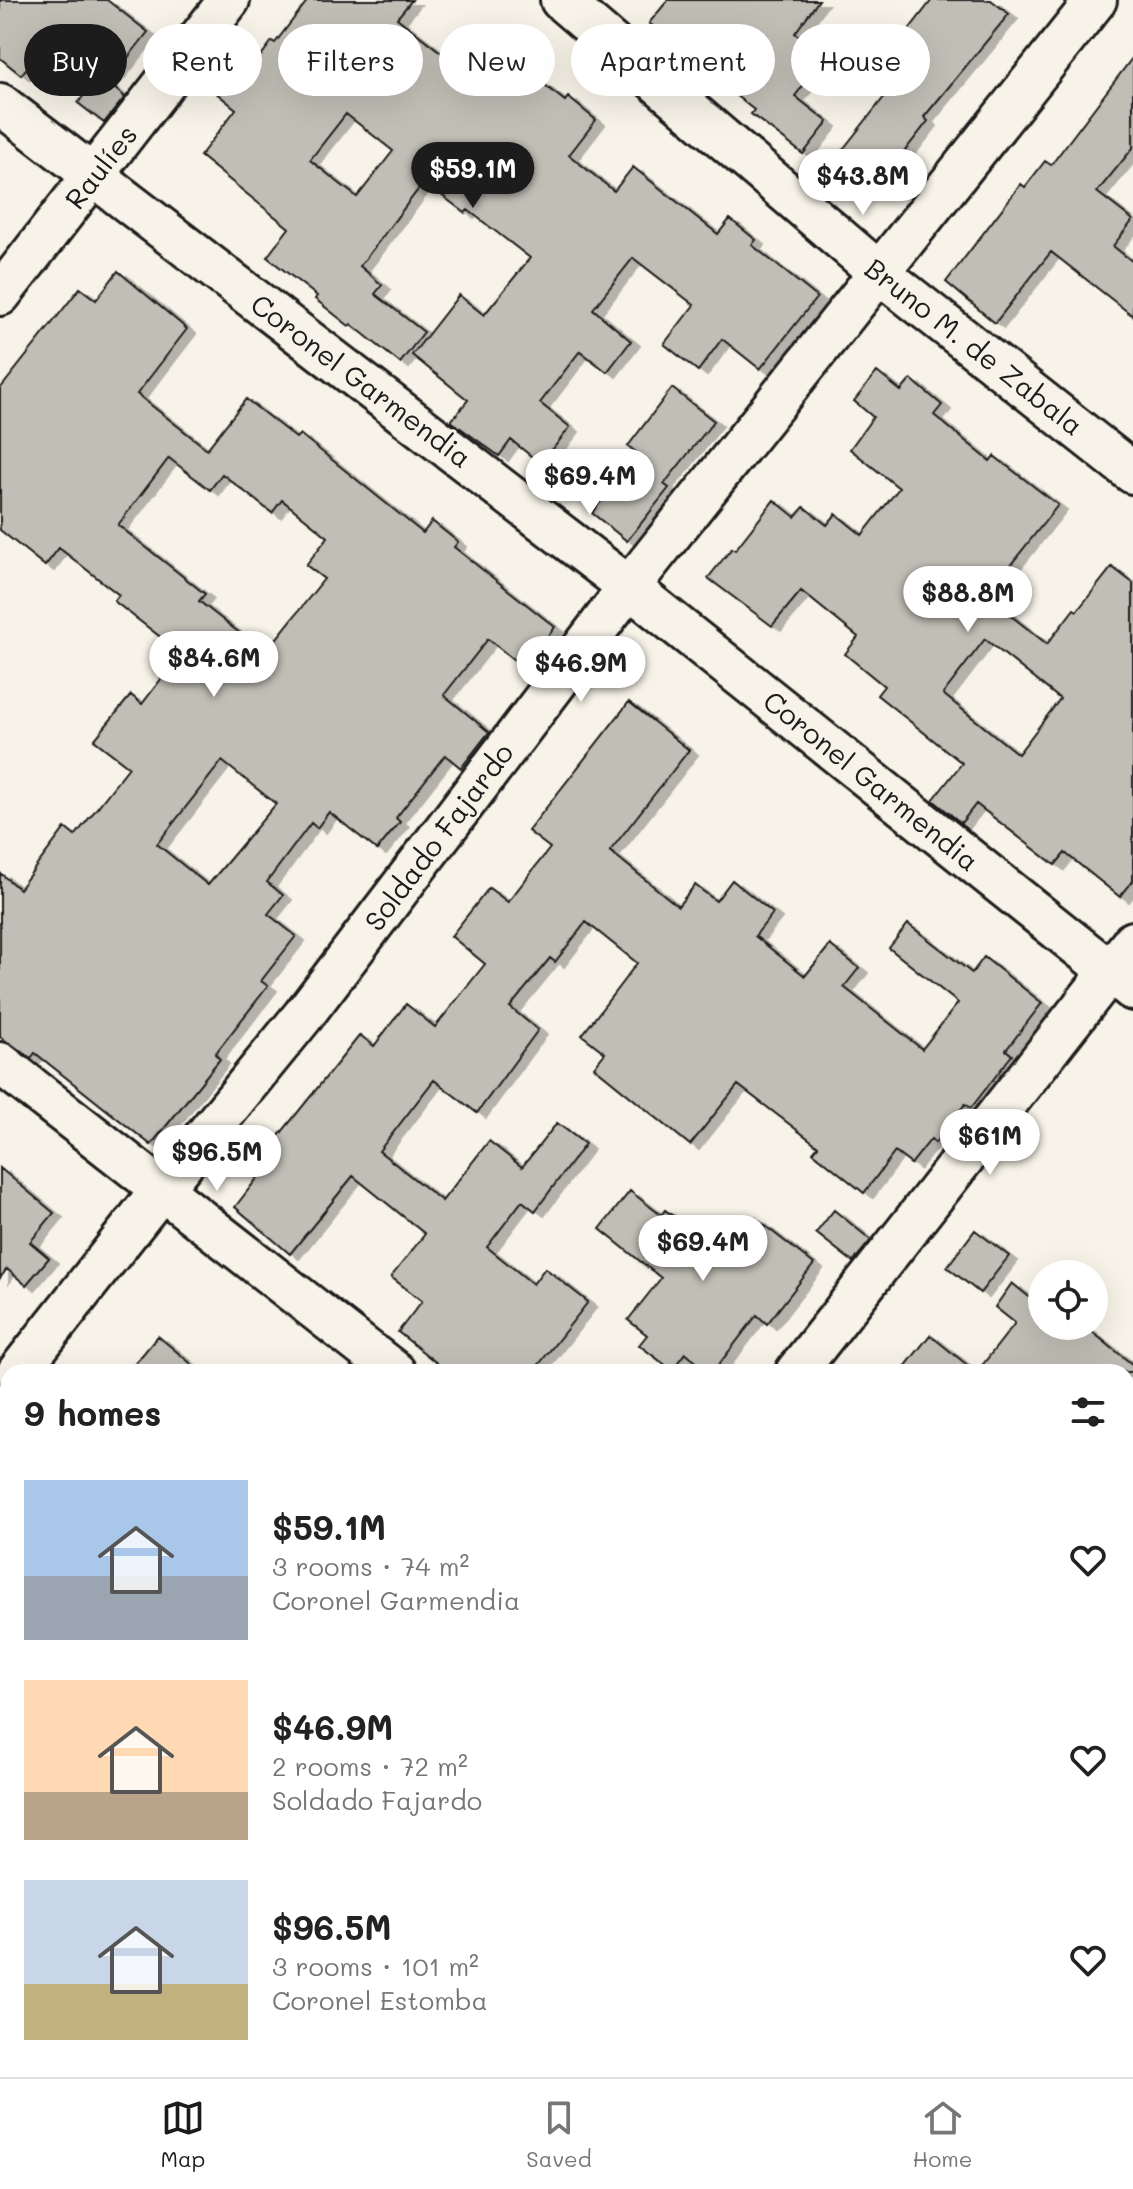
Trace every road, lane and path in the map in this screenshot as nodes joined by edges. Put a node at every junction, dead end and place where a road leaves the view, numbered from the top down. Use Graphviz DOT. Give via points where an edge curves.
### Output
graph roads {
  1 [pos="229,0"];
  2 [pos="561,0"];
  3 [pos="1096,0"];
  4 [pos="0,104"];
  5 [pos="94,177"];
  6 [pos="881,274"];
  7 [pos="0,295"];
  8 [pos="1133,473"];
  9 [pos="629,587"];
  10 [pos="1125,968"];
  11 [pos="0,1063"];
  12 [pos="161,1190"];
  13 [pos="24,1364"];
  14 [pos="385,1364"];
  15 [pos="803,1364"];
  1 -- 5 [label="street, Raulíes"];
  2 -- 6 [label="street, Bruno M. de Zabala"];
  3 -- 6 [label="street, Soldado Fajardo"];
  4 -- 5 [label="street, Coronel Garmendia"];
  5 -- 7 [label="street, Raulíes"];
  5 -- 9 [label="street, Coronel Garmendia"];
  6 -- 8 [label="street, Bruno M. de Zabala"];
  6 -- 9 [label="street, Soldado Fajardo"];
  9 -- 10 [label="street, Coronel Garmendia"];
  9 -- 12 [label="street, Soldado Fajardo" via="303,1016"];
  10 -- 15 [label="street"];
  11 -- 12 [label="street"];
  12 -- 13 [label="street, Soldado Fajardo"];
  12 -- 14 [label="street"];
}
